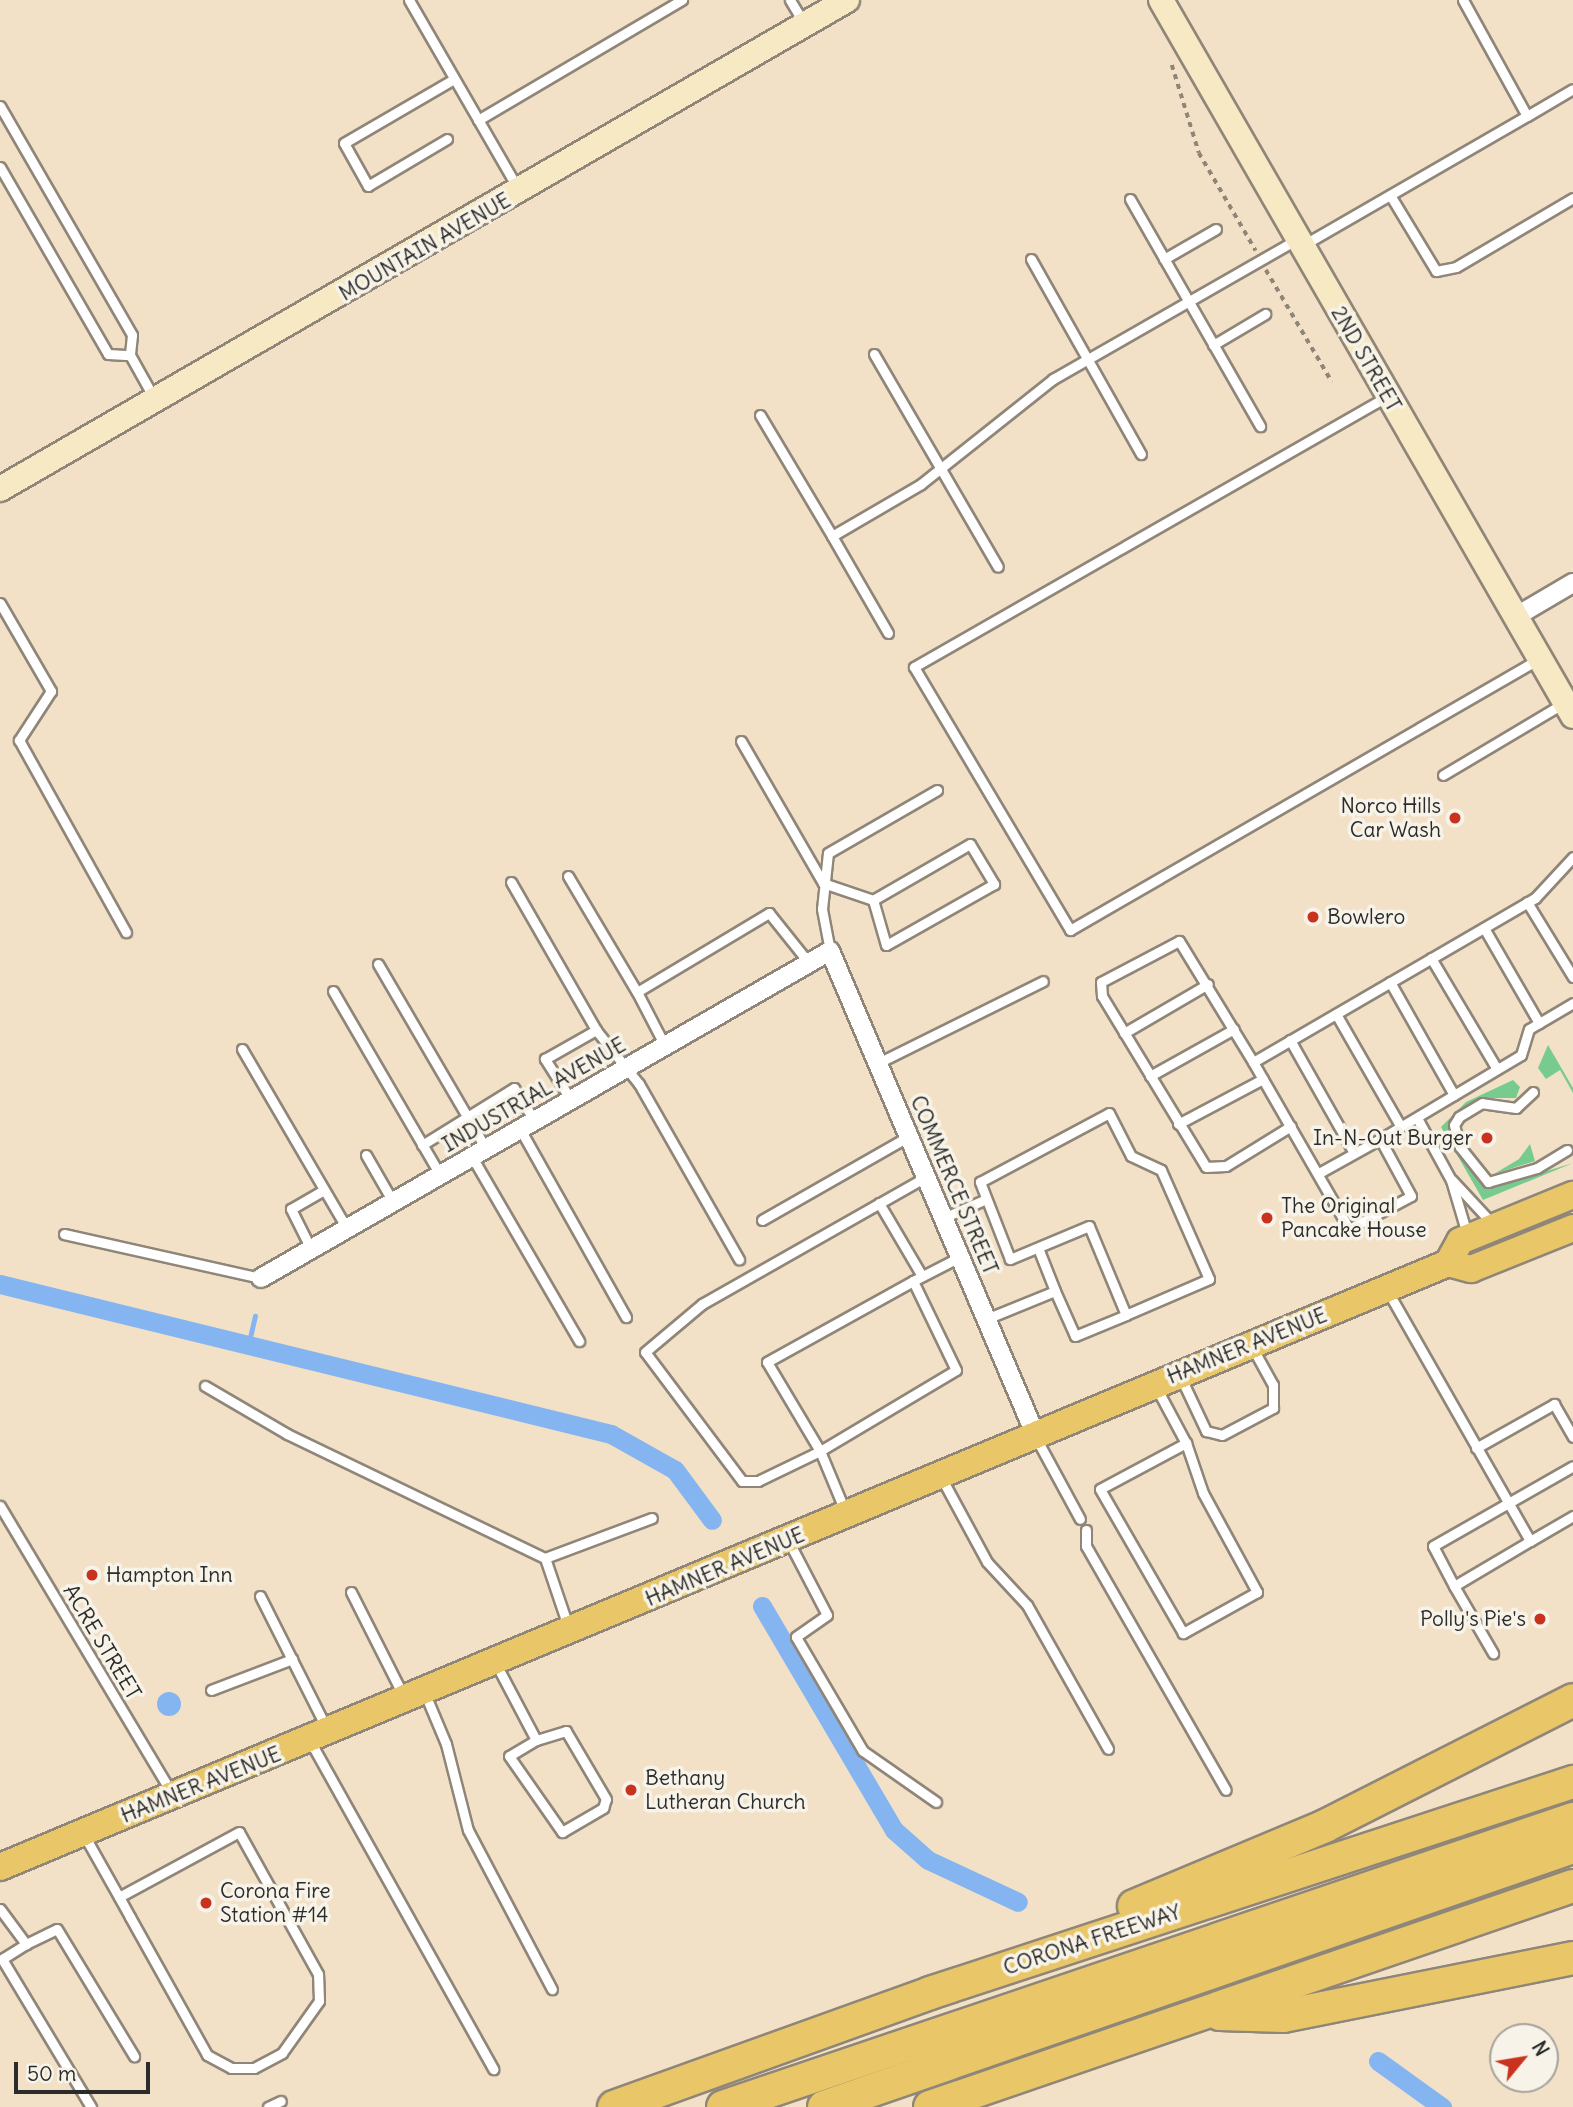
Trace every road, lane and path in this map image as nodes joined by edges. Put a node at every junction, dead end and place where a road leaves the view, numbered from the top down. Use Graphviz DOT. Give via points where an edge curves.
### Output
graph roads {
  1 [pos="409,0"];
  2 [pos="682,0"];
  3 [pos="790,0"];
  4 [pos="847,0"];
  5 [pos="1161,0"];
  6 [pos="1463,0"];
  7 [pos="804,24"];
  8 [pos="1169,58"];
  9 [pos="454,79"];
  10 [pos="1573,89"];
  11 [pos="0,106"];
  12 [pos="1527,116"];
  13 [pos="478,120"];
  14 [pos="447,139"];
  15 [pos="0,167"];
  16 [pos="520,192"];
  17 [pos="1390,195"];
  18 [pos="1573,198"];
  19 [pos="1130,199"];
  20 [pos="1216,229"];
  21 [pos="1299,243"];
  22 [pos="1164,258"];
  23 [pos="1031,259"];
  24 [pos="1261,260"];
  25 [pos="1189,301"];
  26 [pos="1265,314"];
  27 [pos="1213,345"];
  28 [pos="874,354"];
  29 [pos="130,355"];
  30 [pos="1089,357"];
  31 [pos="1332,382"];
  32 [pos="1388,396"];
  33 [pos="155,401"];
  34 [pos="760,415"];
  35 [pos="1260,426"];
  36 [pos="1141,454"];
  37 [pos="941,468"];
  38 [pos="0,489"];
  39 [pos="832,536"];
  40 [pos="998,567"];
  41 [pos="1573,583"];
  42 [pos="0,603"];
  43 [pos="1515,617"];
  44 [pos="888,634"];
  45 [pos="1539,658"];
  46 [pos="1569,709"];
  47 [pos="741,741"];
  48 [pos="1443,775"];
  49 [pos="937,790"];
  50 [pos="1573,857"];
  51 [pos="568,876"];
  52 [pos="510,882"];
  53 [pos="823,883"];
  54 [pos="873,900"];
  55 [pos="1527,902"];
  56 [pos="1484,928"];
  57 [pos="126,932"];
  58 [pos="830,951"];
  59 [pos="1432,958"];
  60 [pos="809,963"];
  61 [pos="378,964"];
  62 [pos="1573,976"];
  63 [pos="1043,981"];
  64 [pos="1390,982"];
  65 [pos="1208,984"];
  66 [pos="333,991"];
  67 [pos="637,992"];
  68 [pos="1573,1003"];
  69 [pos="1336,1014"];
  70 [pos="1539,1023"];
  71 [pos="1234,1029"];
  72 [pos="596,1031"];
  73 [pos="1124,1033"];
  74 [pos="1290,1041"];
  75 [pos="665,1046"];
  76 [pos="242,1049"];
  77 [pos="1253,1062"];
  78 [pos="878,1063"];
  79 [pos="1497,1069"];
  80 [pos="623,1070"];
  81 [pos="1150,1076"];
  82 [pos="1263,1079"];
  83 [pos="1533,1091"];
  84 [pos="1454,1095"];
  85 [pos="570,1100"];
  86 [pos="468,1116"];
  87 [pos="1417,1118"];
  88 [pos="1178,1124"];
  89 [pos="528,1125"];
  90 [pos="1291,1126"];
  91 [pos="1401,1126"];
  92 [pos="909,1136"];
  93 [pos="1380,1139"];
  94 [pos="422,1145"];
  95 [pos="1567,1150"];
  96 [pos="479,1153"];
  97 [pos="1354,1153"];
  98 [pos="366,1155"];
  99 [pos="1319,1173"];
  100 [pos="440,1175"];
  101 [pos="926,1177"];
  102 [pos="1451,1180"];
  103 [pos="324,1190"];
  104 [pos="1573,1195"];
  105 [pos="986,1199"];
  106 [pos="393,1202"];
  107 [pos="879,1203"];
  108 [pos="943,1218"];
  109 [pos="762,1220"];
  110 [pos="1496,1227"];
  111 [pos="1573,1227"];
  112 [pos="347,1229"];
  113 [pos="64,1234"];
  114 [pos="1468,1238"];
  115 [pos="1038,1248"];
  116 [pos="312,1249"];
  117 [pos="960,1257"];
  118 [pos="739,1259"];
  119 [pos="1448,1263"];
  120 [pos="261,1278"];
  121 [pos="917,1279"];
  122 [pos="1386,1288"];
  123 [pos="1055,1290"];
  124 [pos="1126,1315"];
  125 [pos="626,1317"];
  126 [pos="986,1319"];
  127 [pos="579,1341"];
  128 [pos="1251,1344"];
  129 [pos="1179,1373"];
  130 [pos="1154,1384"];
  131 [pos="205,1386"];
  132 [pos="1036,1436"];
  133 [pos="1573,1437"];
  134 [pos="1186,1443"];
  135 [pos="1476,1448"];
  136 [pos="820,1451"];
  137 [pos="1573,1466"];
  138 [pos="941,1477"];
  139 [pos="1509,1503"];
  140 [pos="0,1506"];
  141 [pos="847,1516"];
  142 [pos="1573,1516"];
  143 [pos="652,1518"];
  144 [pos="1080,1519"];
  145 [pos="1086,1530"];
  146 [pos="788,1541"];
  147 [pos="1531,1541"];
  148 [pos="545,1558"];
  149 [pos="1454,1586"];
  150 [pos="351,1592"];
  151 [pos="260,1596"];
  152 [pos="570,1631"];
  153 [pos="1493,1653"];
  154 [pos="292,1659"];
  155 [pos="495,1662"];
  156 [pos="211,1690"];
  157 [pos="414,1696"];
  158 [pos="1573,1700"];
  159 [pos="318,1736"];
  160 [pos="536,1740"];
  161 [pos="1108,1749"];
  162 [pos="1573,1782"];
  163 [pos="1226,1790"];
  164 [pos="174,1796"];
  165 [pos="936,1802"];
  166 [pos="1573,1819"];
  167 [pos="83,1833"];
  168 [pos="1573,1847"];
  169 [pos="0,1867"];
  170 [pos="1573,1886"];
  171 [pos="119,1897"];
  172 [pos="0,1909"];
  173 [pos="26,1944"];
  174 [pos="1573,1958"];
  175 [pos="552,1989"];
  176 [pos="930,1993"];
  177 [pos="1202,2013"];
  178 [pos="134,2056"];
  179 [pos="493,2069"];
  180 [pos="281,2102"];
  181 [pos="91,2107"];
  182 [pos="268,2107"];
  183 [pos="614,2107"];
  184 [pos="723,2107"];
  185 [pos="824,2107"];
  186 [pos="930,2107"];
  1 -- 9 [label="lane"];
  2 -- 13 [label="lane"];
  3 -- 7 [label="lane"];
  4 -- 7 [label="main road, MOUNTAIN AVENUE"];
  5 -- 21 [label="main road, 2ND STREET"];
  6 -- 12 [label="lane"];
  7 -- 16 [label="main road, MOUNTAIN AVENUE"];
  8 -- 24 [label="path" via="1199,153"];
  9 -- 13 [label="lane"];
  9 -- 14 [label="lane" via="344,143 368,186"];
  10 -- 12 [label="lane"];
  11 -- 29 [label="lane" via="132,335"];
  12 -- 17 [label="lane"];
  13 -- 16 [label="lane"];
  15 -- 29 [label="lane" via="108,354"];
  16 -- 33 [label="main road, MOUNTAIN AVENUE"];
  17 -- 18 [label="lane" via="1436,271 1456,267"];
  17 -- 21 [label="lane"];
  19 -- 22 [label="lane"];
  20 -- 22 [label="lane"];
  21 -- 24 [label="lane"];
  21 -- 32 [label="main road, 2ND STREET"];
  22 -- 25 [label="lane"];
  23 -- 30 [label="lane"];
  24 -- 25 [label="lane"];
  24 -- 31 [label="path"];
  25 -- 27 [label="lane"];
  25 -- 30 [label="lane"];
  26 -- 27 [label="lane"];
  27 -- 35 [label="lane"];
  28 -- 37 [label="lane"];
  29 -- 33 [label="lane"];
  30 -- 36 [label="lane"];
  30 -- 37 [label="lane"];
  32 -- 43 [label="main road, 2ND STREET"];
  32 -- 45 [label="lane" via="914,667 1070,930"];
  33 -- 38 [label="main road, MOUNTAIN AVENUE"];
  34 -- 39 [label="lane"];
  37 -- 39 [label="lane"];
  37 -- 40 [label="lane"];
  39 -- 44 [label="lane"];
  41 -- 43 [label="street"];
  42 -- 57 [label="lane" via="51,691 19,740"];
  43 -- 45 [label="main road, 2ND STREET"];
  45 -- 46 [label="main road, 2ND STREET"];
  46 -- 48 [label="lane"];
  47 -- 53 [label="lane"];
  49 -- 53 [label="lane" via="828,853"];
  50 -- 55 [label="lane"];
  51 -- 67 [label="lane"];
  52 -- 72 [label="lane"];
  53 -- 54 [label="lane"];
  53 -- 58 [label="lane"];
  54 -- 54 [label="lane" via="970,844 994,884 886,945"];
  55 -- 56 [label="lane"];
  55 -- 62 [label="lane"];
  56 -- 59 [label="lane"];
  56 -- 70 [label="lane"];
  58 -- 60 [label="street, INDUSTRIAL AVENUE"];
  58 -- 78 [label="street, COMMERCE STREET"];
  59 -- 64 [label="lane"];
  59 -- 79 [label="lane"];
  60 -- 67 [label="lane" via="769,913"];
  60 -- 75 [label="street, INDUSTRIAL AVENUE"];
  61 -- 86 [label="lane"];
  63 -- 78 [label="lane"];
  64 -- 69 [label="lane"];
  64 -- 84 [label="lane"];
  65 -- 71 [label="lane"];
  65 -- 73 [label="lane"];
  65 -- 73 [label="lane" via="1189,950 1173,940 1113,975 1099,988"];
  66 -- 94 [label="lane"];
  67 -- 75 [label="lane"];
  68 -- 70 [label="lane"];
  69 -- 74 [label="lane"];
  69 -- 91 [label="lane"];
  70 -- 79 [label="lane" via="1529,1029 1521,1055"];
  71 -- 77 [label="lane"];
  71 -- 81 [label="lane"];
  72 -- 80 [label="lane"];
  72 -- 85 [label="lane" via="545,1059"];
  73 -- 81 [label="lane"];
  74 -- 77 [label="lane"];
  74 -- 97 [label="lane"];
  75 -- 80 [label="street, INDUSTRIAL AVENUE"];
  76 -- 103 [label="lane"];
  77 -- 82 [label="lane"];
  78 -- 92 [label="street, COMMERCE STREET"];
  79 -- 84 [label="lane"];
  80 -- 85 [label="street, INDUSTRIAL AVENUE"];
  80 -- 118 [label="lane" via="639,1084"];
  81 -- 88 [label="lane"];
  82 -- 88 [label="lane"];
  82 -- 90 [label="lane"];
  83 -- 95 [label="lane" via="1516,1108 1482,1103 1458,1117 1455,1135 1465,1156 1488,1182 1537,1168"];
  84 -- 87 [label="lane"];
  85 -- 89 [label="street, INDUSTRIAL AVENUE"];
  86 -- 89 [label="lane" via="513,1088"];
  86 -- 94 [label="lane"];
  86 -- 96 [label="lane"];
  87 -- 91 [label="lane"];
  87 -- 102 [label="lane"];
  88 -- 90 [label="lane" via="1213,1168"];
  89 -- 96 [label="street, INDUSTRIAL AVENUE"];
  89 -- 125 [label="lane"];
  90 -- 99 [label="lane"];
  91 -- 93 [label="lane"];
  92 -- 101 [label="street, COMMERCE STREET"];
  92 -- 109 [label="lane"];
  93 -- 97 [label="lane"];
  93 -- 99 [label="lane" via="1411,1196 1349,1229"];
  94 -- 100 [label="lane"];
  96 -- 100 [label="street, INDUSTRIAL AVENUE"];
  96 -- 127 [label="lane"];
  97 -- 99 [label="lane"];
  98 -- 106 [label="lane"];
  100 -- 106 [label="street, INDUSTRIAL AVENUE"];
  101 -- 107 [label="lane"];
  101 -- 108 [label="street, COMMERCE STREET"];
  102 -- 110 [label="lane"];
  102 -- 114 [label="lane"];
  103 -- 112 [label="lane"];
  103 -- 116 [label="lane" via="291,1209"];
  104 -- 110 [label="main road, HAMNER AVENUE"];
  105 -- 108 [label="lane"];
  105 -- 115 [label="lane" via="1010,1259"];
  105 -- 124 [label="lane" via="980,1182 1109,1113 1131,1156 1161,1170 1209,1279"];
  106 -- 112 [label="street, INDUSTRIAL AVENUE"];
  107 -- 121 [label="lane"];
  107 -- 136 [label="lane" via="702,1304 645,1352 742,1481 758,1481"];
  108 -- 117 [label="street, COMMERCE STREET"];
  110 -- 114 [label="main road, HAMNER AVENUE"];
  111 -- 119 [label="main road, HAMNER AVENUE" via="1471,1269"];
  112 -- 116 [label="street, INDUSTRIAL AVENUE"];
  113 -- 120 [label="lane"];
  114 -- 119 [label="main road, HAMNER AVENUE"];
  115 -- 123 [label="lane"];
  115 -- 124 [label="lane" via="1089,1226"];
  116 -- 120 [label="street, INDUSTRIAL AVENUE"];
  117 -- 121 [label="lane"];
  117 -- 126 [label="street, COMMERCE STREET"];
  119 -- 122 [label="main road, HAMNER AVENUE"];
  121 -- 136 [label="lane" via="956,1370"];
  121 -- 136 [label="lane" via="767,1362"];
  122 -- 128 [label="main road, HAMNER AVENUE"];
  122 -- 135 [label="lane"];
  123 -- 124 [label="lane" via="1075,1336"];
  123 -- 126 [label="lane"];
  126 -- 132 [label="street, COMMERCE STREET"];
  128 -- 129 [label="main road, HAMNER AVENUE"];
  128 -- 129 [label="lane" via="1273,1384 1273,1408 1222,1435 1206,1431"];
  129 -- 130 [label="main road, HAMNER AVENUE"];
  130 -- 132 [label="main road, HAMNER AVENUE"];
  130 -- 134 [label="lane"];
  131 -- 148 [label="lane" via="287,1434"];
  132 -- 138 [label="main road, HAMNER AVENUE"];
  132 -- 144 [label="lane"];
  133 -- 135 [label="lane" via="1554,1404"];
  134 -- 134 [label="lane" via="1203,1493 1257,1592 1183,1633 1100,1489"];
  135 -- 139 [label="lane"];
  136 -- 141 [label="lane"];
  137 -- 139 [label="lane"];
  138 -- 141 [label="main road, HAMNER AVENUE"];
  138 -- 161 [label="lane" via="987,1562 1027,1605"];
  139 -- 147 [label="lane"];
  139 -- 149 [label="lane" via="1433,1546"];
  140 -- 164 [label="lane, ACRE STREET"];
  141 -- 146 [label="main road, HAMNER AVENUE"];
  142 -- 147 [label="lane"];
  143 -- 148 [label="lane"];
  145 -- 163 [label="lane" via="1086,1546"];
  146 -- 152 [label="main road, HAMNER AVENUE"];
  146 -- 165 [label="lane" via="827,1615 796,1637 863,1751"];
  147 -- 149 [label="lane"];
  148 -- 152 [label="lane"];
  149 -- 153 [label="lane"];
  150 -- 157 [label="lane"];
  151 -- 154 [label="lane"];
  152 -- 155 [label="main road, HAMNER AVENUE"];
  154 -- 156 [label="lane"];
  154 -- 159 [label="lane"];
  155 -- 157 [label="main road, HAMNER AVENUE"];
  155 -- 160 [label="lane"];
  157 -- 159 [label="main road, HAMNER AVENUE"];
  157 -- 175 [label="lane" via="446,1744 468,1830"];
  158 -- 176 [label="highway" via="1325,1826"];
  159 -- 164 [label="main road, HAMNER AVENUE"];
  159 -- 179 [label="lane"];
  160 -- 160 [label="lane" via="509,1756 562,1832 603,1808 606,1800 566,1731"];
  162 -- 176 [label="highway, CORONA FREEWAY"];
  164 -- 167 [label="main road, HAMNER AVENUE"];
  166 -- 184 [label="highway"];
  167 -- 169 [label="main road, HAMNER AVENUE"];
  167 -- 171 [label="lane"];
  168 -- 185 [label="highway"];
  170 -- 177 [label="highway"];
  171 -- 171 [label="lane" via="207,2055 231,2068 254,2068 282,2053 319,2001 318,1974 239,1832"];
  172 -- 173 [label="lane"];
  173 -- 178 [label="lane" via="57,1929"];
  173 -- 181 [label="lane" via="2,1959"];
  174 -- 177 [label="highway" via="1283,2016"];
  176 -- 183 [label="highway, CORONA FREEWAY"];
  177 -- 186 [label="highway"];
  180 -- 182 [label="lane"];
}
